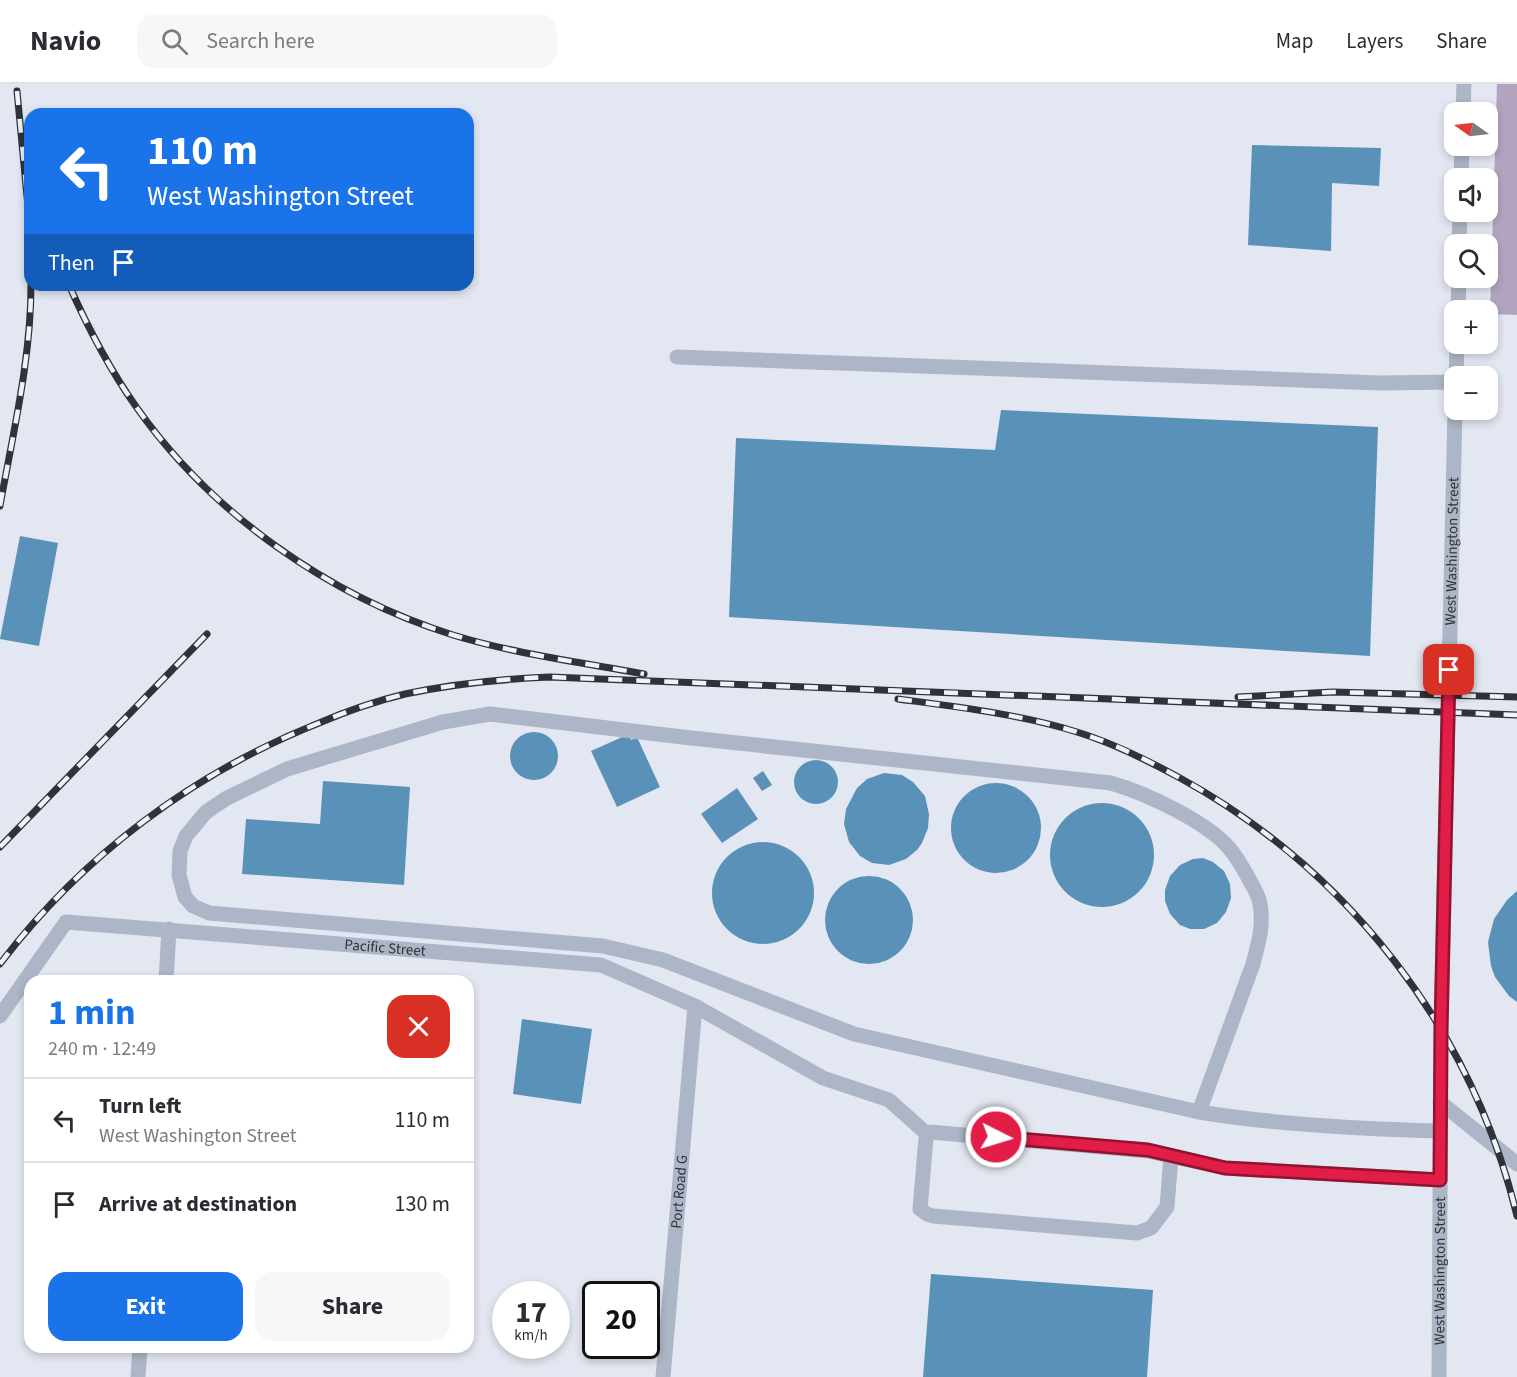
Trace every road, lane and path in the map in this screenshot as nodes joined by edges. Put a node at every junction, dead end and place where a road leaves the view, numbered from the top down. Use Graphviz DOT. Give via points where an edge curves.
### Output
graph roads {
  1 [pos="1464,84"];
  2 [pos="1463,102"];
  3 [pos="677,357"];
  4 [pos="1444,382"];
  5 [pos="1455,420"];
  6 [pos="170,929"];
  7 [pos="29,975"];
  8 [pos="166,975"];
  9 [pos="24,982"];
  10 [pos="695,1006"];
  11 [pos="0,1016"];
  12 [pos="1440,1102"];
  13 [pos="1199,1112"];
  14 [pos="1440,1131"];
  15 [pos="927,1134"];
  16 [pos="1171,1156"];
  17 [pos="1517,1164"];
  18 [pos="1440,1180"];
  19 [pos="140,1353"];
  20 [pos="138,1377"];
  21 [pos="663,1377"];
  22 [pos="1439,1377"];
  1 -- 2 [label="street"];
  3 -- 4 [label="street"];
  5 -- 12 [label="street, West Washington Street"];
  6 -- 7 [label="street, Pacific Street" via="66,922"];
  6 -- 8 [label="street"];
  6 -- 10 [label="street, Pacific Street" via="601,965"];
  9 -- 11 [label="street, Pacific Street"];
  10 -- 15 [label="street, Pacific Street" via="824,1078 889,1100"];
  10 -- 21 [label="street, Port Road G"];
  12 -- 14 [label="street, West Washington Street"];
  12 -- 17 [label="street"];
  13 -- 13 [label="street" via="854,1034 663,960 603,946 209,914 185,897 179,875 180,851 186,836 206,812 287,769 443,722 490,714 1112,783 1188,817 1215,835 1239,862 1260,902 1262,917 1253,964"];
  13 -- 14 [label="street" via="1360,1129"];
  14 -- 18 [label="street, West Washington Street"];
  15 -- 16 [label="street" via="1148,1150"];
  15 -- 16 [label="street" via="920,1209 933,1216 1137,1233 1151,1228 1167,1207"];
  16 -- 18 [label="street" via="1225,1168"];
  18 -- 22 [label="street, West Washington Street"];
  19 -- 20 [label="street"];
}
